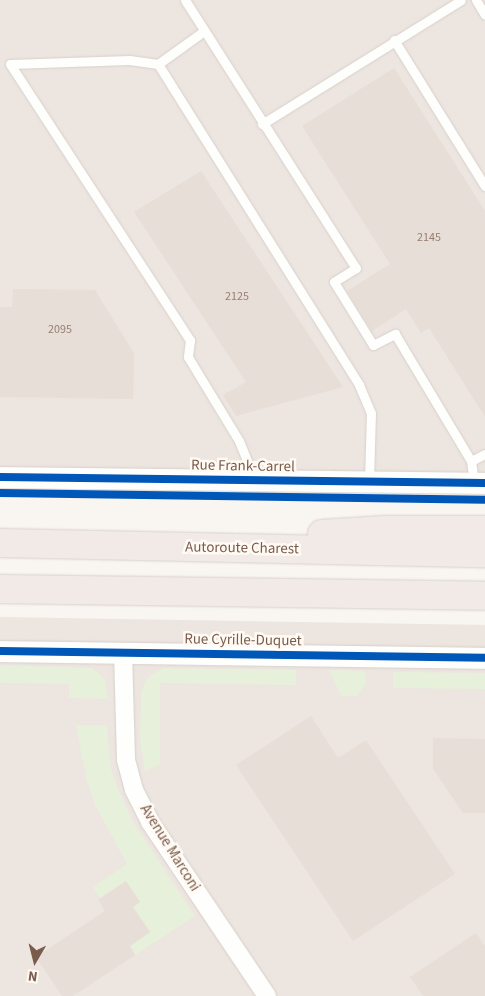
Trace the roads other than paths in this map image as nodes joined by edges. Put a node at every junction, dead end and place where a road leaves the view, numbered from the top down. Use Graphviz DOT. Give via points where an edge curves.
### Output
graph roads {
  1 [pos="185,0"];
  2 [pos="461,0"];
  3 [pos="476,0"];
  4 [pos="485,15"];
  5 [pos="204,31"];
  6 [pos="394,40"];
  7 [pos="158,64"];
  8 [pos="262,124"];
  9 [pos="485,186"];
  10 [pos="485,454"];
  11 [pos="471,461"];
  12 [pos="0,477"];
  13 [pos="255,480"];
  14 [pos="369,482"];
  15 [pos="479,483"];
  16 [pos="485,530"];
  17 [pos="0,543"];
  18 [pos="136,547"];
  19 [pos="485,553"];
  20 [pos="0,589"];
  21 [pos="485,596"];
  22 [pos="0,651"];
  23 [pos="123,652"];
  24 [pos="485,658"];
  25 [pos="267,996"];
  1 -- 5 [label="lane"];
  2 -- 6 [label="lane"];
  3 -- 4 [label="lane"];
  5 -- 7 [label="lane"];
  5 -- 8 [label="lane"];
  6 -- 8 [label="lane"];
  6 -- 9 [label="lane"];
  7 -- 13 [label="lane" via="129,60 10,64 190,340 188,357 239,441"];
  7 -- 14 [label="lane" via="360,385 371,413"];
  8 -- 11 [label="lane" via="356,268 334,282 373,345 395,334"];
  10 -- 11 [label="lane"];
  11 -- 15 [label="lane"];
  12 -- 13 [label="street, Rue Frank-Carrel"];
  13 -- 14 [label="street, Rue Frank-Carrel"];
  14 -- 15 [label="street, Rue Frank-Carrel"];
  16 -- 18 [label="highway" via="385,530"];
  17 -- 18 [label="highway, Autoroute Charest"];
  18 -- 19 [label="highway, Autoroute Charest"];
  20 -- 21 [label="highway"];
  22 -- 23 [label="street, Rue Cyrille-Duquet"];
  23 -- 24 [label="street, Rue Cyrille-Duquet"];
  23 -- 25 [label="street, Avenue Marconi" via="126,760 134,790 150,822"];
}
